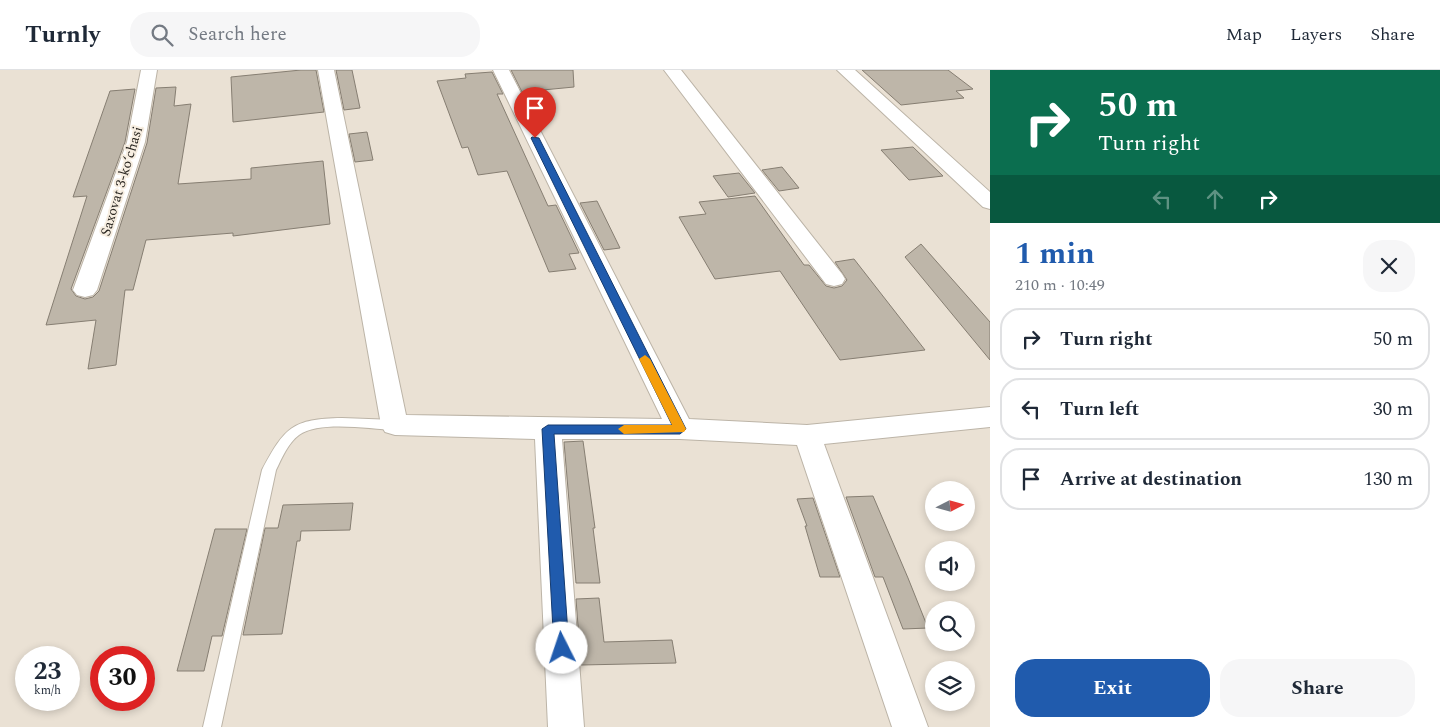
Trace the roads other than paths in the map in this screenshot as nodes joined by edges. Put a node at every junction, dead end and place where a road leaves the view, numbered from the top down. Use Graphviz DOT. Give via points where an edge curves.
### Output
graph roads {
  1 [pos="149,70"];
  2 [pos="326,70"];
  3 [pos="501,70"];
  4 [pos="672,70"];
  5 [pos="845,70"];
  6 [pos="990,203"];
  7 [pos="834,280"];
  8 [pos="85,290"];
  9 [pos="990,417"];
  10 [pos="395,425"];
  11 [pos="548,429"];
  12 [pos="680,429"];
  13 [pos="807,435"];
  14 [pos="212,727"];
  15 [pos="566,727"];
  16 [pos="910,727"];
  1 -- 8 [label="street, Saxovat 3-koʻchasi" via="136,142"];
  2 -- 10 [label="street"];
  3 -- 12 [label="street"];
  4 -- 7 [label="street"];
  5 -- 6 [label="street"];
  9 -- 13 [label="street"];
  10 -- 11 [label="street"];
  10 -- 14 [label="lane" via="309,424 296,430 283,446 269,470"];
  11 -- 12 [label="street"];
  11 -- 15 [label="street"];
  12 -- 13 [label="street"];
  13 -- 16 [label="street"];
}
